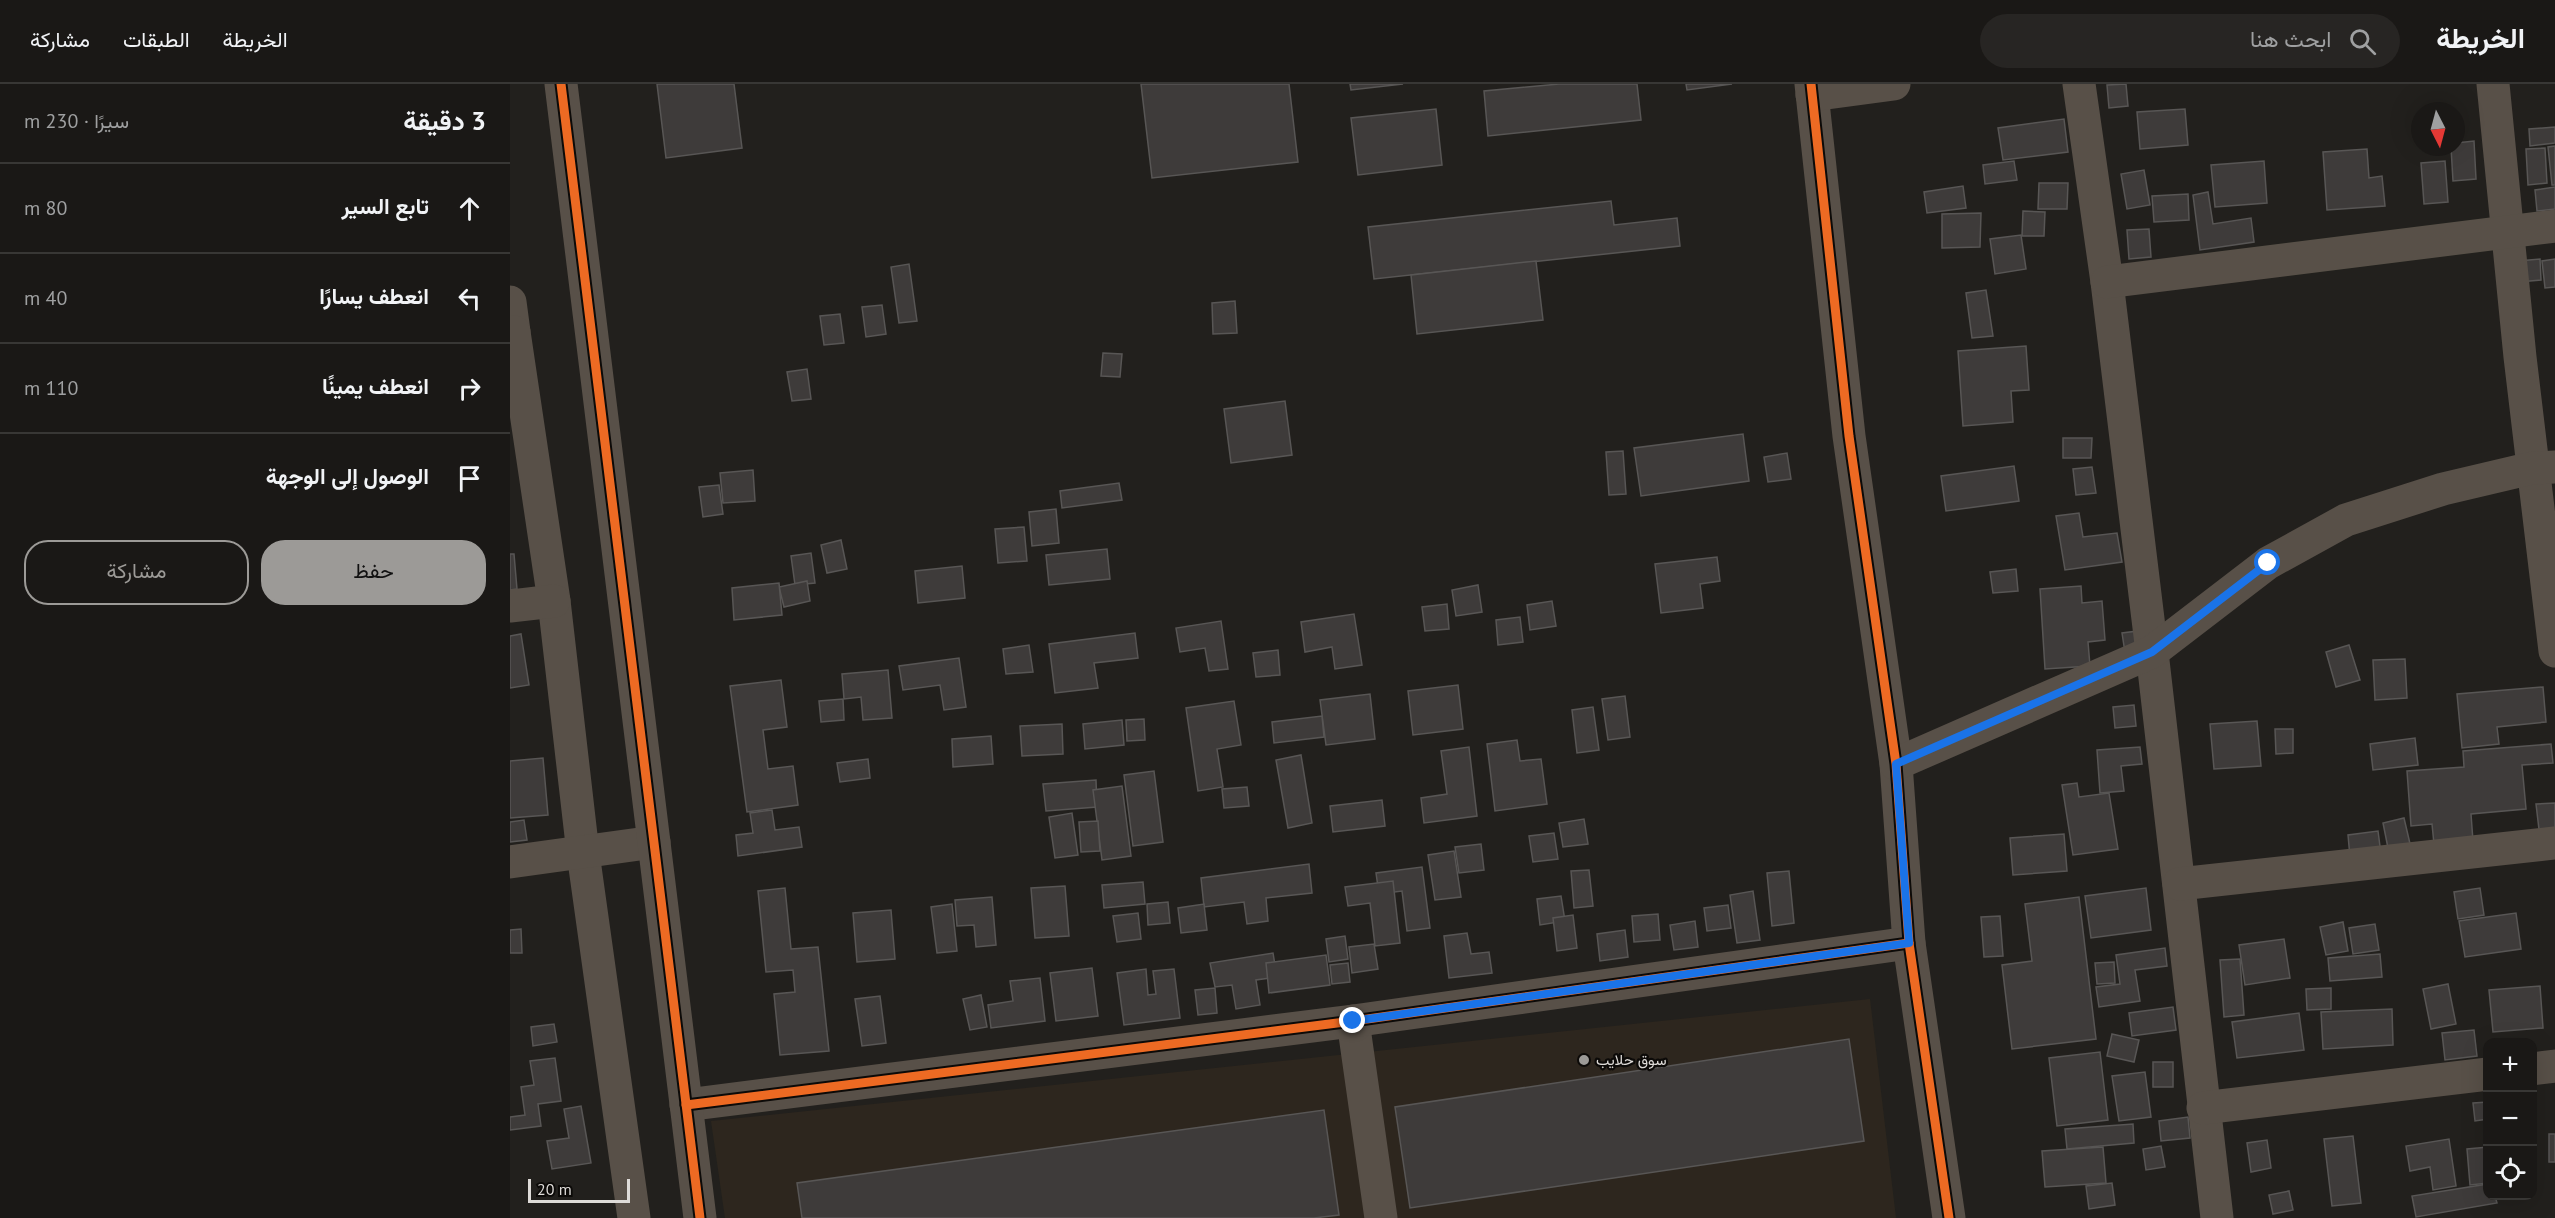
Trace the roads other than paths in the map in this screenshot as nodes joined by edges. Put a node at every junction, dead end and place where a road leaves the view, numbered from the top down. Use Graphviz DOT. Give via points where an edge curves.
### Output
graph roads {
  1 [pos="561,84"];
  2 [pos="1894,84"];
  3 [pos="2079,84"];
  4 [pos="2493,84"];
  5 [pos="1812,89"];
  6 [pos="2555,226"];
  7 [pos="2508,231"];
  8 [pos="2107,282"];
  9 [pos="511,323"];
  10 [pos="2544,468"];
  11 [pos="554,601"];
  12 [pos="510,606"];
  13 [pos="2555,651"];
  14 [pos="2152,652"];
  15 [pos="1896,764"];
  16 [pos="654,842"];
  17 [pos="2555,843"];
  18 [pos="583,853"];
  19 [pos="510,862"];
  20 [pos="2179,884"];
  21 [pos="1909,943"];
  22 [pos="1353,1021"];
  23 [pos="2555,1066"];
  24 [pos="2537,1068"];
  25 [pos="2483,1074"];
  26 [pos="686,1106"];
  27 [pos="2203,1108"];
  28 [pos="634,1218"];
  29 [pos="700,1218"];
  30 [pos="1381,1218"];
  31 [pos="1949,1218"];
  32 [pos="2217,1218"];
  1 -- 16 [label="street"];
  2 -- 5 [label="street"];
  3 -- 8 [label="street"];
  4 -- 7 [label="street"];
  5 -- 15 [label="street" via="1849,436"];
  6 -- 7 [label="street"];
  7 -- 8 [label="street"];
  7 -- 10 [label="street"];
  8 -- 14 [label="street"];
  9 -- 11 [label="street"];
  10 -- 13 [label="street"];
  10 -- 14 [label="street" via="2443,489 2346,520 2268,563"];
  11 -- 12 [label="street"];
  11 -- 18 [label="street"];
  14 -- 15 [label="street"];
  14 -- 20 [label="street"];
  15 -- 21 [label="street"];
  16 -- 18 [label="street"];
  16 -- 26 [label="street"];
  17 -- 20 [label="street"];
  18 -- 19 [label="street"];
  18 -- 28 [label="street"];
  20 -- 27 [label="street"];
  21 -- 22 [label="street"];
  21 -- 31 [label="street"];
  22 -- 26 [label="street"];
  22 -- 30 [label="street"];
  23 -- 24 [label="street"];
  25 -- 27 [label="street"];
  26 -- 29 [label="street"];
  27 -- 32 [label="street"];
}
